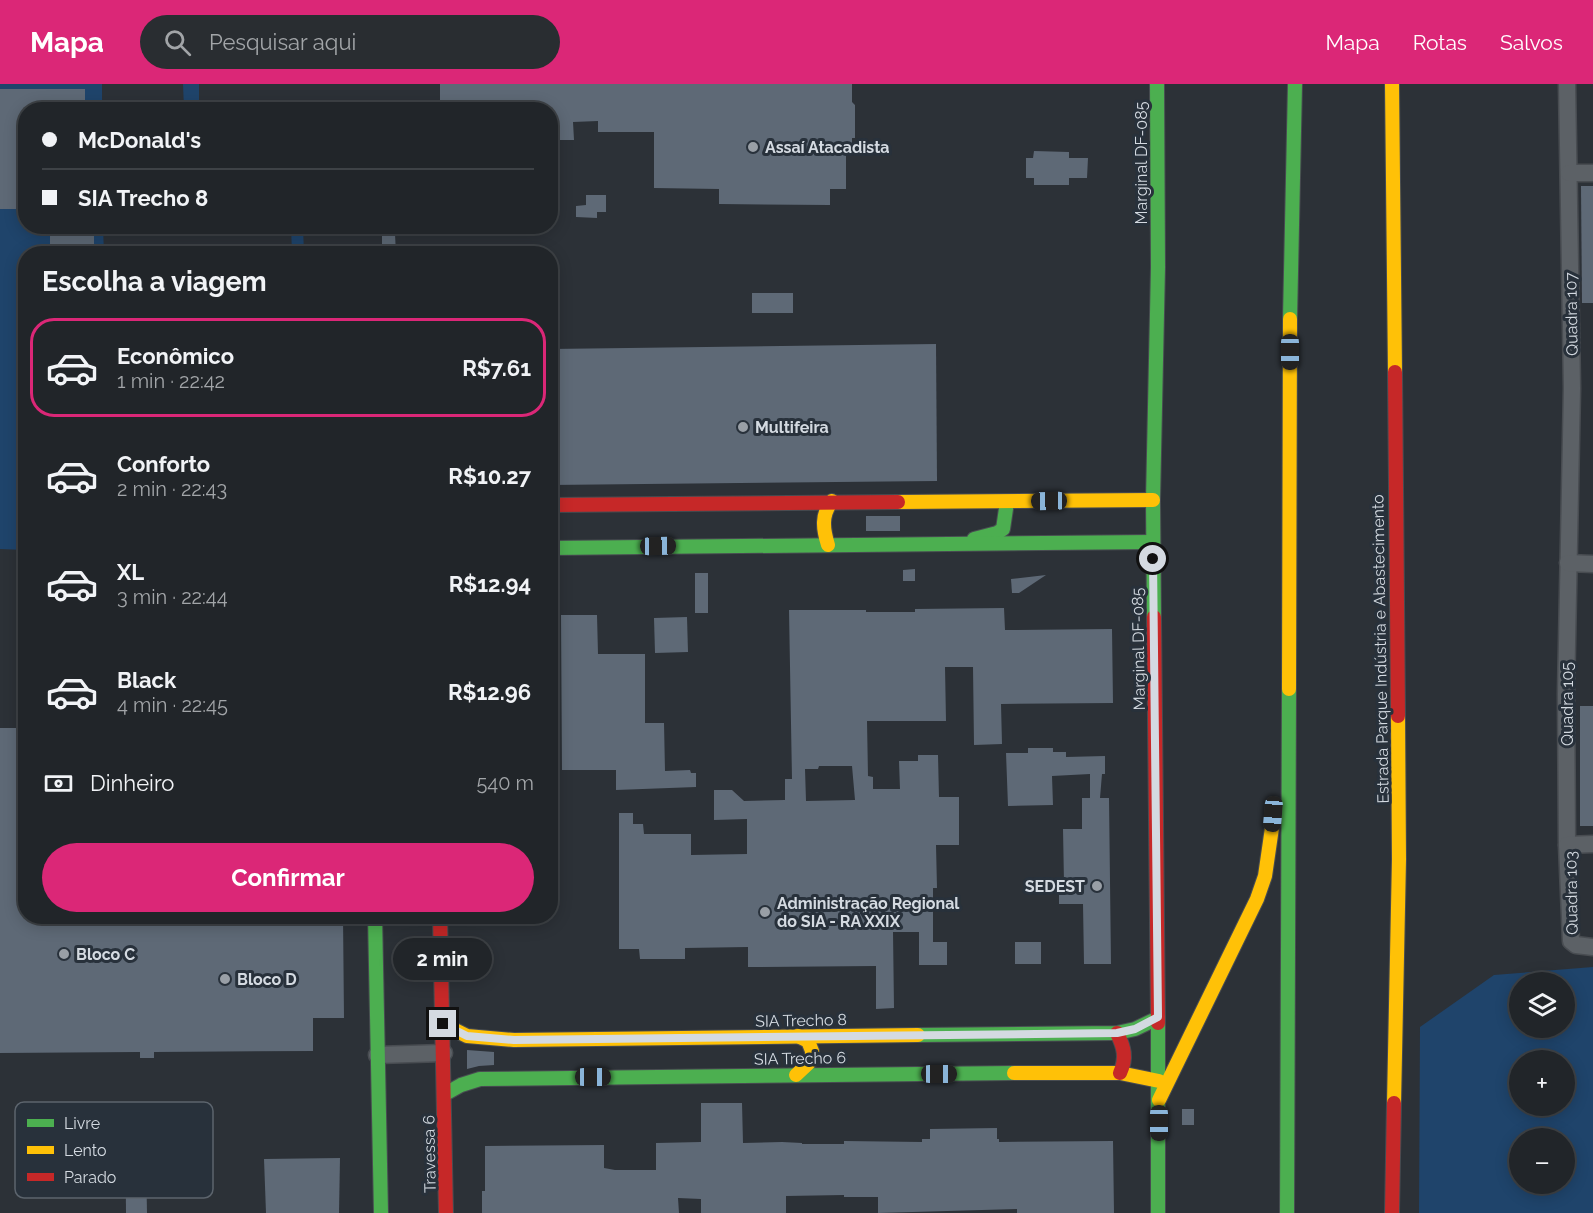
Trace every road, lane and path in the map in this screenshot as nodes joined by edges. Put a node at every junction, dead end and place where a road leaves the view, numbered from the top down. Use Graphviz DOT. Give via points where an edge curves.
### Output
graph roads {
  1 [pos="1157,84"];
  2 [pos="1295,84"];
  3 [pos="1392,84"];
  4 [pos="1567,84"];
  5 [pos="1569,173"];
  6 [pos="1593,173"];
  7 [pos="1570,455"];
  8 [pos="1153,500"];
  9 [pos="832,501"];
  10 [pos="1007,502"];
  11 [pos="558,505"];
  12 [pos="1153,542"];
  13 [pos="828,545"];
  14 [pos="953,545"];
  15 [pos="558,548"];
  16 [pos="1568,564"];
  17 [pos="1593,564"];
  18 [pos="1289,630"];
  19 [pos="1593,844"];
  20 [pos="1567,845"];
  21 [pos="375,924"];
  22 [pos="440,924"];
  23 [pos="1593,948"];
  24 [pos="1158,1017"];
  25 [pos="443,1024"];
  26 [pos="1117,1033"];
  27 [pos="844,1035"];
  28 [pos="798,1036"];
  29 [pos="514,1040"];
  30 [pos="444,1053"];
  31 [pos="377,1055"];
  32 [pos="508,1065"];
  33 [pos="1120,1073"];
  34 [pos="849,1074"];
  35 [pos="796,1075"];
  36 [pos="1159,1082"];
  37 [pos="445,1094"];
  38 [pos="1159,1100"];
  39 [pos="381,1213"];
  40 [pos="446,1213"];
  41 [pos="1158,1213"];
  42 [pos="1287,1213"];
  43 [pos="1392,1213"];
  1 -- 8 [label="main road, Marginal DF-085"];
  2 -- 18 [label="main road"];
  3 -- 43 [label="main road, Estrada Parque Indústria e Abastecimento" via="1399,859"];
  4 -- 5 [label="street, Quadra 107"];
  5 -- 6 [label="street"];
  5 -- 7 [label="street, Quadra 107"];
  7 -- 16 [label="street, Quadra 105"];
  8 -- 10 [label="main road"];
  8 -- 12 [label="main road, Marginal DF-085"];
  9 -- 10 [label="main road"];
  9 -- 11 [label="main road"];
  9 -- 13 [label="main road" via="823,517"];
  10 -- 14 [label="main road" via="1003,529"];
  12 -- 14 [label="main road"];
  12 -- 24 [label="main road, Marginal DF-085"];
  13 -- 14 [label="main road"];
  13 -- 15 [label="main road"];
  16 -- 17 [label="street"];
  16 -- 20 [label="street, Quadra 105"];
  18 -- 38 [label="main road" via="1265,876 1238,942"];
  18 -- 42 [label="main road"];
  19 -- 20 [label="street, Quadra 103"];
  20 -- 23 [label="street, Quadra 103" via="1571,941"];
  21 -- 31 [label="main road"];
  22 -- 25 [label="main road, Travessa 6"];
  24 -- 26 [label="main road, SIA Trecho 8"];
  24 -- 36 [label="main road, Marginal DF-085"];
  25 -- 29 [label="main road, SIA Trecho 8" via="467,1036"];
  25 -- 30 [label="main road, Travessa 6"];
  26 -- 27 [label="main road, SIA Trecho 8"];
  26 -- 33 [label="main road" via="1125,1052"];
  27 -- 28 [label="main road, SIA Trecho 8"];
  27 -- 34 [label="main road" via="835,1055"];
  28 -- 29 [label="main road, SIA Trecho 8"];
  28 -- 35 [label="main road" via="808,1041 812,1060"];
  29 -- 32 [label="main road" via="506,1047"];
  30 -- 31 [label="street"];
  30 -- 37 [label="main road, Travessa 6"];
  31 -- 39 [label="main road"];
  32 -- 35 [label="main road, SIA Trecho 6"];
  32 -- 37 [label="main road, SIA Trecho 6"];
  33 -- 34 [label="main road, SIA Trecho 6"];
  33 -- 36 [label="main road, SIA Trecho 6"];
  34 -- 35 [label="main road, SIA Trecho 6"];
  36 -- 38 [label="main road, Marginal DF-085"];
  37 -- 40 [label="main road, Travessa 6"];
  38 -- 41 [label="main road, Marginal DF-085"];
}
